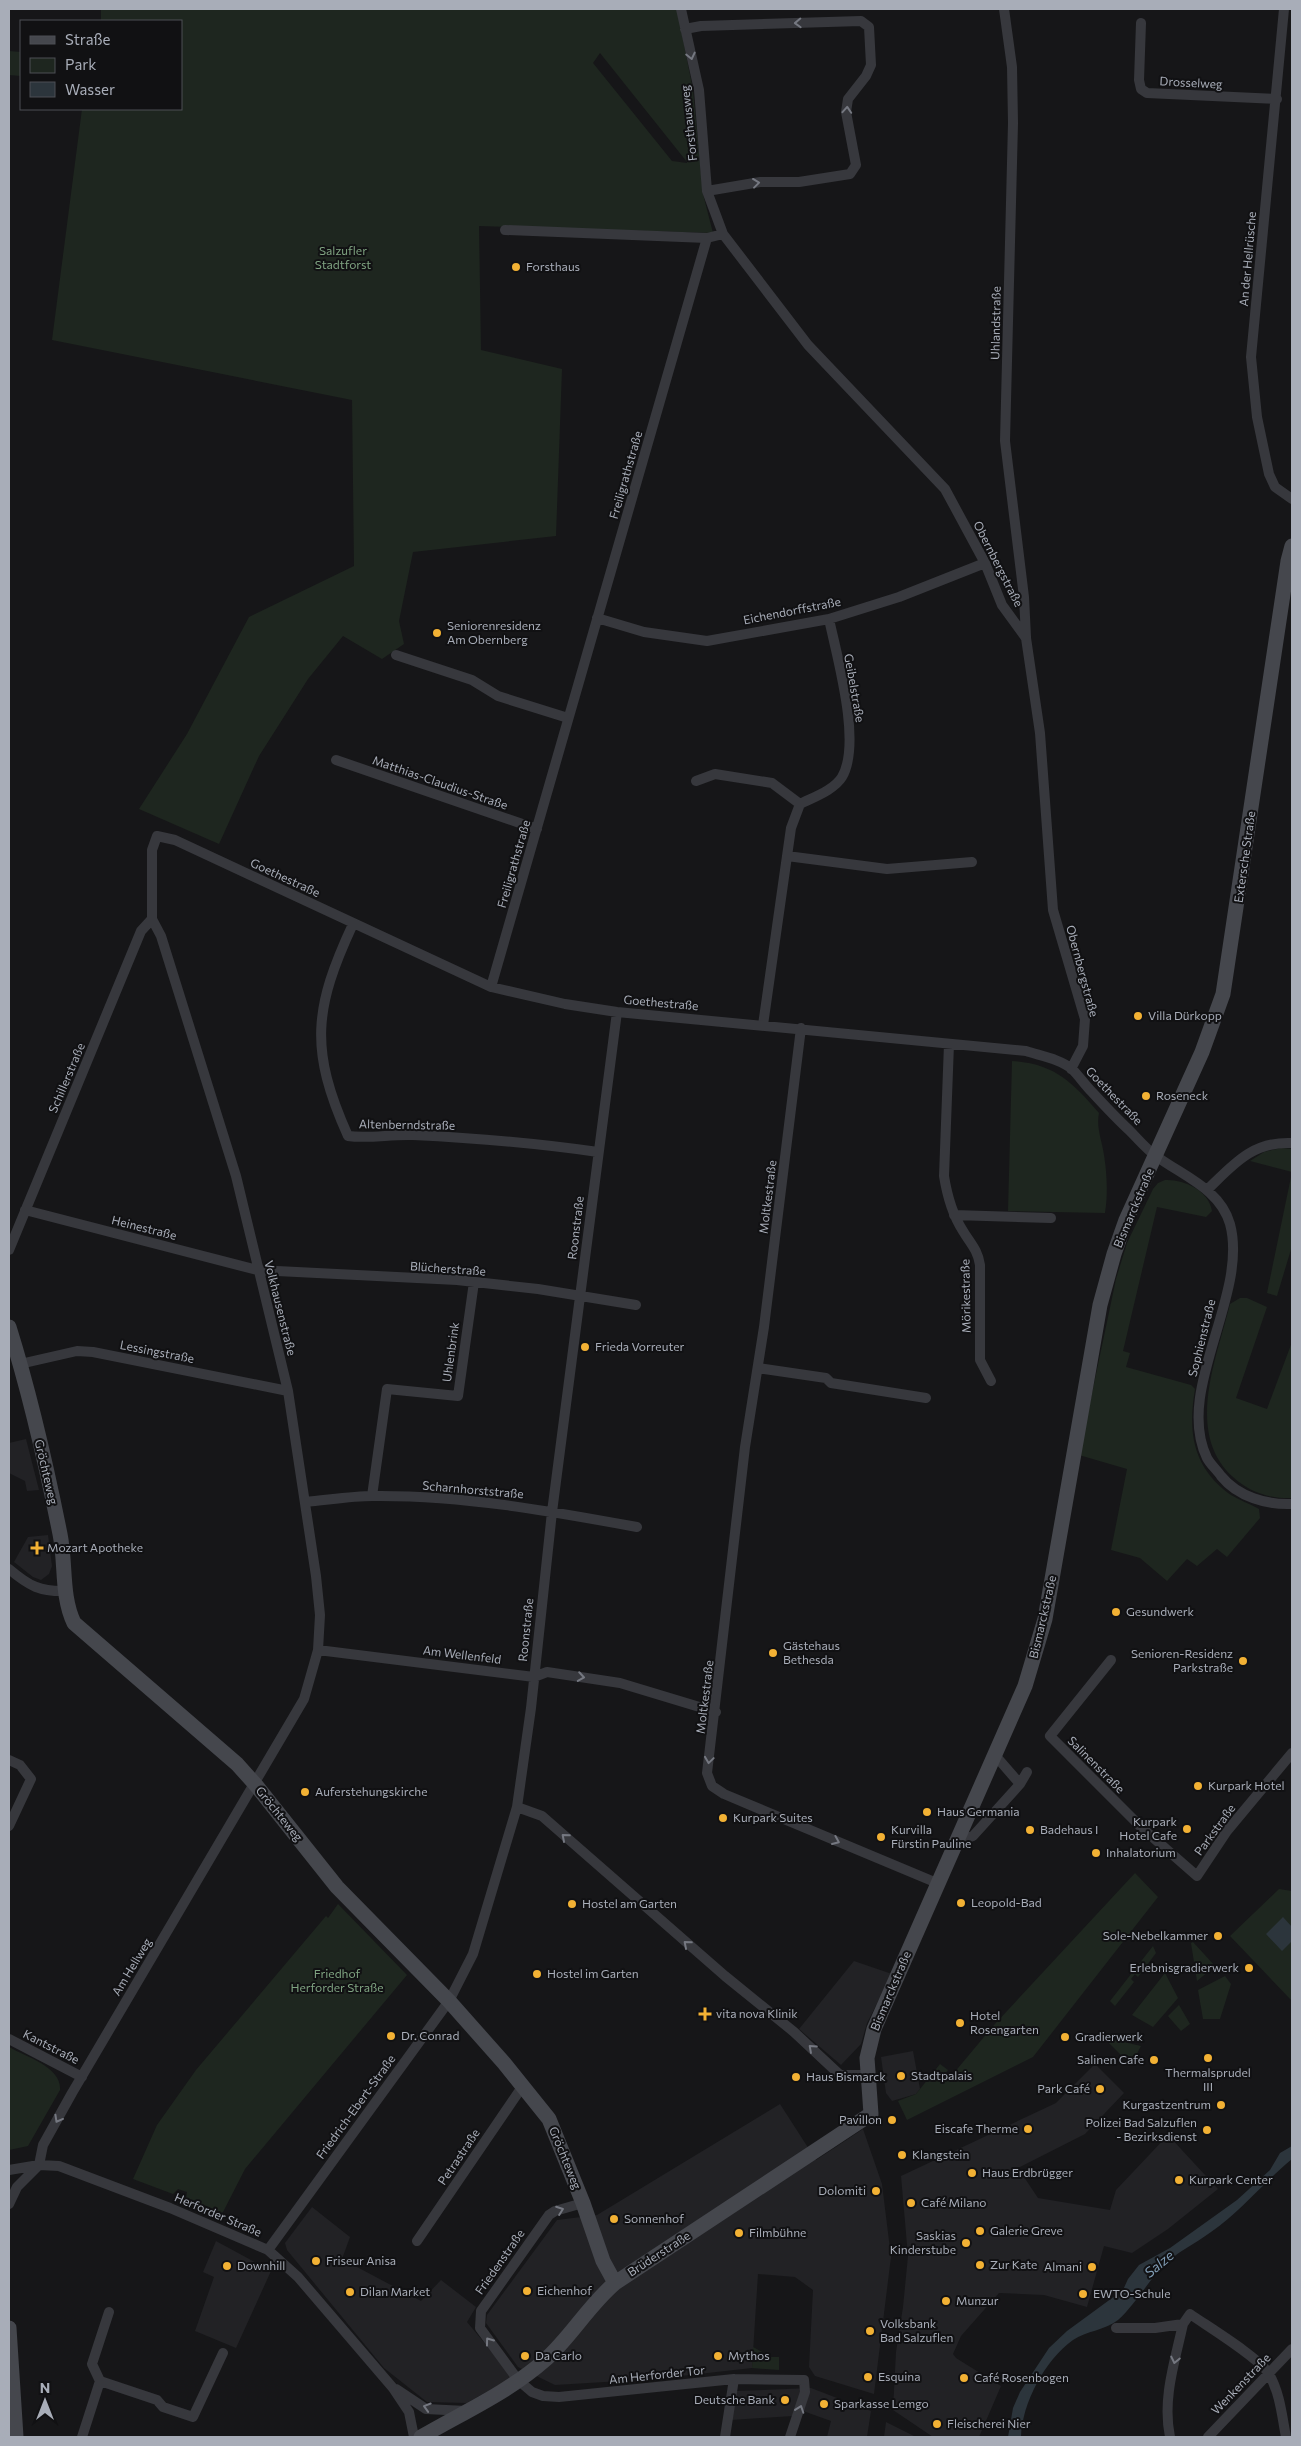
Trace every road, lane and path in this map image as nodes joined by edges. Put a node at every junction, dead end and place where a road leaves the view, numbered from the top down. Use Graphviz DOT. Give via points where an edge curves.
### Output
graph roads {
  1 [pos="682,9"];
  2 [pos="1004,9"];
  3 [pos="1284,9"];
  4 [pos="1141,23"];
  5 [pos="685,29"];
  6 [pos="1277,99"];
  7 [pos="707,191"];
  8 [pos="505,230"];
  9 [pos="723,234"];
  10 [pos="707,238"];
  11 [pos="1292,499"];
  12 [pos="1292,546"];
  13 [pos="986,563"];
  14 [pos="597,618"];
  15 [pos="829,618"];
  16 [pos="1026,638"];
  17 [pos="396,655"];
  18 [pos="568,718"];
  19 [pos="336,760"];
  20 [pos="696,781"];
  21 [pos="800,804"];
  22 [pos="537,829"];
  23 [pos="157,836"];
  24 [pos="787,856"];
  25 [pos="972,862"];
  26 [pos="152,919"];
  27 [pos="353,924"];
  28 [pos="492,988"];
  29 [pos="617,1012"];
  30 [pos="763,1024"];
  31 [pos="801,1028"];
  32 [pos="949,1044"];
  33 [pos="1071,1069"];
  34 [pos="1292,1143"];
  35 [pos="598,1152"];
  36 [pos="1156,1156"];
  37 [pos="1207,1190"];
  38 [pos="25,1210"];
  39 [pos="954,1215"];
  40 [pos="1051,1218"];
  41 [pos="9,1250"];
  42 [pos="257,1270"];
  43 [pos="474,1282"];
  44 [pos="580,1297"];
  45 [pos="636,1305"];
  46 [pos="9,1327"];
  47 [pos="20,1364"];
  48 [pos="758,1368"];
  49 [pos="991,1382"];
  50 [pos="288,1391"];
  51 [pos="926,1398"];
  52 [pos="372,1496"];
  53 [pos="305,1502"];
  54 [pos="1292,1504"];
  55 [pos="552,1512"];
  56 [pos="637,1527"];
  57 [pos="9,1569"];
  58 [pos="66,1591"];
  59 [pos="318,1650"];
  60 [pos="1111,1660"];
  61 [pos="534,1677"];
  62 [pos="716,1712"];
  63 [pos="1292,1753"];
  64 [pos="994,1754"];
  65 [pos="9,1760"];
  66 [pos="1027,1772"];
  67 [pos="255,1784"];
  68 [pos="1020,1784"];
  69 [pos="517,1807"];
  70 [pos="9,1826"];
  71 [pos="955,1842"];
  72 [pos="1197,1876"];
  73 [pos="936,1883"];
  74 [pos="449,2001"];
  75 [pos="9,2039"];
  76 [pos="868,2075"];
  77 [pos="82,2077"];
  78 [pos="522,2086"];
  79 [pos="869,2116"];
  80 [pos="40,2165"];
  81 [pos="9,2170"];
  82 [pos="583,2203"];
  83 [pos="9,2204"];
  84 [pos="417,2241"];
  85 [pos="268,2250"];
  86 [pos="615,2283"];
  87 [pos="109,2312"];
  88 [pos="1183,2324"];
  89 [pos="9,2328"];
  90 [pos="1116,2328"];
  91 [pos="1292,2349"];
  92 [pos="223,2353"];
  93 [pos="1269,2373"];
  94 [pos="734,2379"];
  95 [pos="518,2380"];
  96 [pos="100,2381"];
  97 [pos="393,2388"];
  98 [pos="466,2411"];
  99 [pos="16,2437"];
  100 [pos="82,2437"];
  101 [pos="414,2437"];
  102 [pos="421,2437"];
  103 [pos="726,2437"];
  104 [pos="790,2437"];
  105 [pos="1170,2437"];
  106 [pos="1208,2437"];
  107 [pos="1286,2437"];
  1 -- 5 [label="street, Forsthausweg"];
  2 -- 16 [label="street, Uhlandstraße" via="1012,67 1013,123 1005,441"];
  3 -- 6 [label="street, An der Hellrüsche"];
  4 -- 6 [label="street, Drosselweg" via="1140,80 1141,89 1147,93"];
  5 -- 7 [label="street, Forsthausweg, one-way" via="699,90"];
  7 -- 5 [label="street, one-way" via="760,182 799,182 850,174 856,165 846,112 848,99 871,65 869,27 860,21"];
  6 -- 11 [label="street, An der Hellrüsche" via="1251,357 1257,416 1269,474 1275,487"];
  7 -- 9 [label="street, Forsthausweg"];
  8 -- 10 [label="street"];
  9 -- 10 [label="street"];
  9 -- 13 [label="street, Obernbergstraße" via="808,345 944,489"];
  10 -- 14 [label="street, Freiligrathstraße"];
  12 -- 36 [label="main road, Extersche Straße" via="1223,994 1202,1052"];
  13 -- 15 [label="street, Eichendorffstraße" via="899,597"];
  13 -- 16 [label="street, Obernbergstraße" via="1002,605"];
  14 -- 15 [label="street, Eichendorffstraße" via="644,632 707,641"];
  14 -- 18 [label="street, Freiligrathstraße"];
  15 -- 21 [label="street, Geibelstraße" via="848,714 850,758 841,778 825,792"];
  16 -- 33 [label="street, Obernbergstraße" via="1040,733 1052,910 1085,1019 1083,1046"];
  17 -- 18 [label="street" via="472,680 498,696"];
  18 -- 22 [label="street, Freiligrathstraße"];
  19 -- 22 [label="street, Matthias-Claudius-Straße"];
  20 -- 21 [label="street" via="715,774 772,783"];
  21 -- 24 [label="street" via="791,828"];
  22 -- 28 [label="street, Freiligrathstraße"];
  23 -- 26 [label="street, Volkhausenstraße" via="152,850"];
  23 -- 27 [label="street, Goethestraße" via="175,840"];
  24 -- 25 [label="street" via="888,869"];
  24 -- 30 [label="street"];
  26 -- 38 [label="street, Schillerstraße" via="141,931"];
  26 -- 42 [label="street, Volkhausenstraße" via="161,936 236,1176"];
  27 -- 28 [label="street, Goethestraße"];
  27 -- 35 [label="street, Altenberndstraße" via="328,981 321,1022 325,1075 348,1136 476,1138"];
  28 -- 29 [label="street, Goethestraße"];
  29 -- 30 [label="street, Goethestraße"];
  29 -- 35 [label="street, Roonstraße"];
  30 -- 31 [label="street, Goethestraße"];
  31 -- 32 [label="street, Goethestraße"];
  31 -- 48 [label="street, Moltkestraße"];
  32 -- 33 [label="street, Goethestraße" via="1026,1051"];
  32 -- 39 [label="street, Mörikestraße" via="944,1176"];
  33 -- 36 [label="street, Goethestraße"];
  34 -- 37 [label="street" via="1274,1142 1259,1147 1238,1160"];
  35 -- 44 [label="street, Roonstraße"];
  36 -- 37 [label="street, Sophienstraße"];
  36 -- 64 [label="main road, Bismarckstraße" via="1126,1220 1100,1305 1045,1619 1025,1686"];
  37 -- 54 [label="street, Sophienstraße" via="1230,1224 1233,1254 1228,1289 1203,1381 1198,1427 1207,1458 1226,1481 1256,1499"];
  38 -- 41 [label="street, Schillerstraße"];
  38 -- 42 [label="street, Heinestraße"];
  39 -- 40 [label="street"];
  39 -- 49 [label="street, Mörikestraße" via="978,1252 980,1360"];
  42 -- 43 [label="street, Blücherstraße"];
  42 -- 50 [label="street, Volkhausenstraße"];
  43 -- 44 [label="street, Blücherstraße"];
  43 -- 52 [label="street, Uhlenbrink" via="458,1396 387,1388"];
  44 -- 45 [label="street, Blücherstraße"];
  44 -- 55 [label="street, Roonstraße"];
  46 -- 47 [label="main road, Gröchteweg"];
  47 -- 50 [label="street, Lessingstraße" via="77,1351 93,1352"];
  47 -- 58 [label="main road, Gröchteweg" via="61,1535"];
  48 -- 51 [label="street"];
  48 -- 62 [label="street, Moltkestraße" via="745,1447"];
  50 -- 53 [label="street, Volkhausenstraße"];
  52 -- 53 [label="street, Scharnhorststraße"];
  52 -- 55 [label="street, Scharnhorststraße" via="441,1498"];
  53 -- 59 [label="street, Volkhausenstraße" via="320,1615"];
  55 -- 56 [label="street, Scharnhorststraße"];
  55 -- 61 [label="street, Roonstraße"];
  57 -- 58 [label="street" via="27,1584 50,1591"];
  58 -- 67 [label="main road, Gröchteweg" via="68,1610 74,1623 237,1764"];
  59 -- 61 [label="street, Am Wellenfeld"];
  59 -- 67 [label="street, Volkhausenstraße" via="304,1699"];
  60 -- 72 [label="street, Salinenstraße" via="1050,1736 1141,1827"];
  61 -- 62 [label="street, Am Wellenfeld, one-way" via="547,1672 620,1683"];
  61 -- 69 [label="street, Roonstraße"];
  62 -- 73 [label="street, Moltkestraße, one-way" via="708,1772 712,1786 724,1794"];
  63 -- 72 [label="street, Parkstraße" via="1227,1831"];
  64 -- 68 [label="street"];
  64 -- 71 [label="main road, Bismarckstraße"];
  65 -- 70 [label="street" via="20,1765 31,1779"];
  66 -- 68 [label="street"];
  67 -- 74 [label="main road, Gröchteweg" via="337,1887"];
  67 -- 77 [label="street, Am Hellweg"];
  68 -- 71 [label="street" via="973,1836"];
  69 -- 74 [label="street, Friedrich-Ebert-Straße" via="473,1954"];
  76 -- 69 [label="street, one-way" via="840,2075 542,1816"];
  71 -- 73 [label="main road, Bismarckstraße"];
  73 -- 76 [label="main road, Bismarckstraße" via="874,2029 867,2058"];
  74 -- 78 [label="main road, Gröchteweg"];
  74 -- 85 [label="street, Friedrich-Ebert-Straße"];
  75 -- 77 [label="street, Kantstraße"];
  76 -- 79 [label="main road, Bismarckstraße" via="872,2110"];
  77 -- 80 [label="street, Am Hellweg, one-way" via="43,2145"];
  78 -- 82 [label="main road, Gröchteweg" via="549,2119"];
  78 -- 84 [label="street, Petrastraße"];
  79 -- 86 [label="main road, Brüderstraße"];
  80 -- 81 [label="street, Herforder Straße"];
  80 -- 83 [label="street" via="17,2187"];
  80 -- 85 [label="street, Herforder Straße" via="83,2173"];
  82 -- 86 [label="main road, Gröchteweg" via="603,2261"];
  95 -- 82 [label="street, Friedenstraße, one-way" via="480,2328 481,2312 549,2215"];
  85 -- 97 [label="street, Herforder Straße" via="298,2277"];
  86 -- 95 [label="main road, Brüderstraße" via="597,2299 547,2358"];
  87 -- 96 [label="street" via="92,2364"];
  88 -- 90 [label="street"];
  88 -- 93 [label="street" via="1190,2314"];
  88 -- 105 [label="street, one-way" via="1167,2399 1166,2420"];
  89 -- 99 [label="main road"];
  91 -- 93 [label="street, Wenkenstraße"];
  92 -- 96 [label="street" via="193,2417 163,2407 157,2400"];
  93 -- 106 [label="street, Wenkenstraße"];
  93 -- 107 [label="street"];
  94 -- 95 [label="street, Am Herforder Tor" via="559,2397 532,2392"];
  94 -- 103 [label="street"];
  104 -- 94 [label="street, Am Herforder Tor, one-way" via="805,2392 804,2380"];
  95 -- 98 [label="main road, Brüderstraße"];
  96 -- 100 [label="street"];
  98 -- 97 [label="street, Herforder Straße, one-way" via="426,2409"];
  97 -- 101 [label="street, Herforder Straße" via="409,2412"];
  98 -- 102 [label="main road, Brüderstraße"];
}
